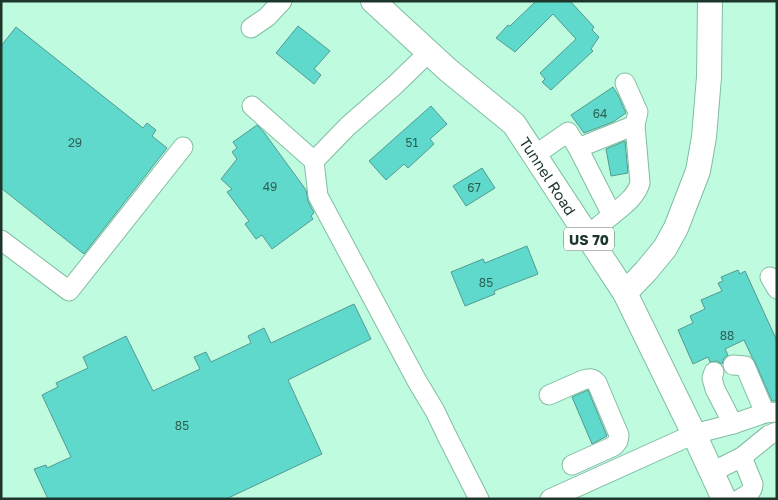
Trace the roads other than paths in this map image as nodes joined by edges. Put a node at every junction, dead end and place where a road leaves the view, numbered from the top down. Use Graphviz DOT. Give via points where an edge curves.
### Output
graph roads {
  1 [pos="282,1"];
  2 [pos="373,1"];
  3 [pos="710,1"];
  4 [pos="251,28"];
  5 [pos="429,52"];
  6 [pos="625,84"];
  7 [pos="252,106"];
  8 [pos="635,125"];
  9 [pos="184,147"];
  10 [pos="578,148"];
  11 [pos="535,155"];
  12 [pos="314,161"];
  13 [pos="612,215"];
  14 [pos="587,236"];
  15 [pos="1,240"];
  16 [pos="624,293"];
  17 [pos="732,365"];
  18 [pos="714,372"];
  19 [pos="549,396"];
  20 [pos="771,413"];
  21 [pos="733,424"];
  22 [pos="777,432"];
  23 [pos="694,434"];
  24 [pos="742,458"];
  25 [pos="572,465"];
  26 [pos="712,472"];
  27 [pos="479,499"];
  28 [pos="550,499"];
  29 [pos="724,499"];
  30 [pos="740,499"];
  1 -- 4 [label="street"];
  2 -- 5 [label="main road, Tunnel Road / US 70"];
  3 -- 16 [label="main road" via="709,77 698,171 665,248"];
  5 -- 11 [label="main road, Tunnel Road / US 70" via="514,124"];
  5 -- 12 [label="street"];
  6 -- 8 [label="street" via="638,112"];
  7 -- 12 [label="street"];
  8 -- 10 [label="street"];
  8 -- 13 [label="street" via="640,183 634,195"];
  9 -- 15 [label="street" via="69,291"];
  10 -- 11 [label="street" via="568,132"];
  10 -- 13 [label="street"];
  11 -- 14 [label="main road, Tunnel Road / US 70"];
  12 -- 27 [label="street" via="318,196 436,411"];
  13 -- 14 [label="street"];
  14 -- 16 [label="main road, Tunnel Road / US 70"];
  16 -- 23 [label="main road, Tunnel Road / US 70"];
  17 -- 20 [label="street" via="745,366"];
  18 -- 21 [label="street" via="712,378 716,389"];
  19 -- 25 [label="street" via="583,380 594,380 619,435 614,446"];
  20 -- 21 [label="street"];
  21 -- 23 [label="street"];
  22 -- 24 [label="street"];
  23 -- 26 [label="main road, Tunnel Road / US 70"];
  23 -- 28 [label="street"];
  24 -- 26 [label="street"];
  24 -- 30 [label="street" via="753,489"];
  26 -- 29 [label="main road, Tunnel Road / US 70"];
}
